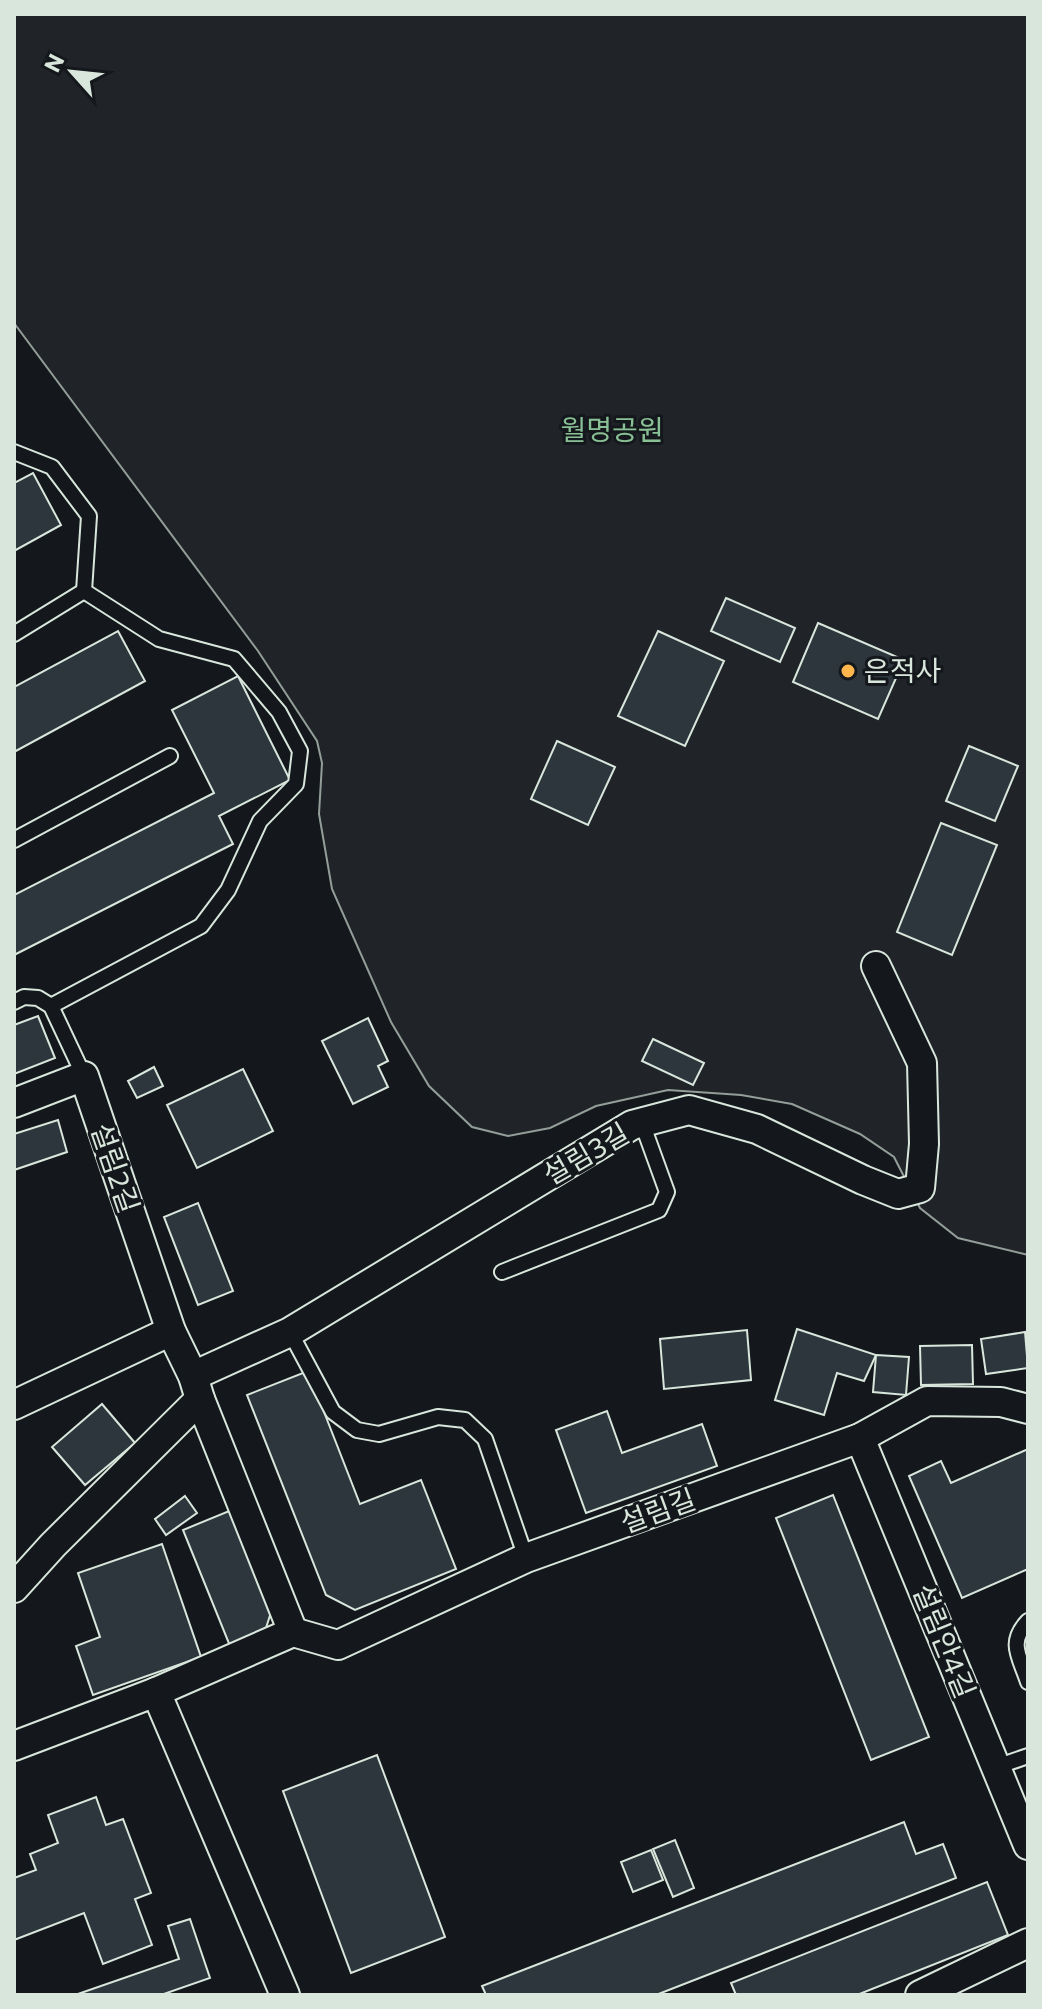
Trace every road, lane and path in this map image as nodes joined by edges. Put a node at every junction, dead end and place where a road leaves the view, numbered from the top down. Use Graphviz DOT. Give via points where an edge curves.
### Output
graph roads {
  1 [pos="14,452"];
  2 [pos="84,591"];
  3 [pos="14,634"];
  4 [pos="170,756"];
  5 [pos="14,840"];
  6 [pos="876,966"];
  7 [pos="14,1002"];
  8 [pos="51,1006"];
  9 [pos="84,1076"];
  10 [pos="14,1103"];
  11 [pos="642,1123"];
  12 [pos="502,1272"];
  13 [pos="171,1331"];
  14 [pos="290,1332"];
  15 [pos="197,1387"];
  16 [pos="14,1405"];
  17 [pos="1028,1409"];
  18 [pos="860,1438"];
  19 [pos="526,1558"];
  20 [pos="14,1588"];
  21 [pos="1028,1621"];
  22 [pos="293,1632"];
  23 [pos="1028,1682"];
  24 [pos="156,1692"];
  25 [pos="14,1746"];
  26 [pos="1028,1756"];
  27 [pos="996,1767"];
  28 [pos="1028,1845"];
  29 [pos="1028,1943"];
  30 [pos="285,1995"];
  31 [pos="920,1995"];
  1 -- 2 [label="lane" via="52,467 89,516"];
  2 -- 3 [label="lane"];
  2 -- 8 [label="lane" via="159,639 234,659 279,712 300,751 296,784 260,821 228,890 201,926"];
  4 -- 5 [label="lane"];
  6 -- 11 [label="street, 설림3길" via="922,1063 920,1188 898,1194 757,1129 689,1110"];
  7 -- 8 [label="lane" via="38,998"];
  8 -- 9 [label="lane"];
  9 -- 10 [label="street"];
  9 -- 13 [label="street, 설림2길"];
  11 -- 12 [label="lane" via="667,1192 659,1210"];
  11 -- 14 [label="street, 설림3길"];
  13 -- 15 [label="street, 설림2길"];
  13 -- 16 [label="street"];
  14 -- 15 [label="street, 설림3길"];
  14 -- 19 [label="lane" via="333,1412 357,1430 379,1434 438,1417 465,1420 485,1439"];
  15 -- 20 [label="street, 설림3길"];
  15 -- 22 [label="street"];
  17 -- 18 [label="street, 설림길" via="1001,1402 927,1401"];
  18 -- 19 [label="street, 설림길"];
  18 -- 27 [label="street, 설림안4길"];
  19 -- 22 [label="street, 설림길" via="338,1645"];
  21 -- 23 [label="lane" via="1015,1644"];
  22 -- 24 [label="street"];
  24 -- 25 [label="street"];
  24 -- 30 [label="street"];
  26 -- 27 [label="lane"];
  27 -- 28 [label="street, 설림안4길"];
  29 -- 31 [label="street"];
}
